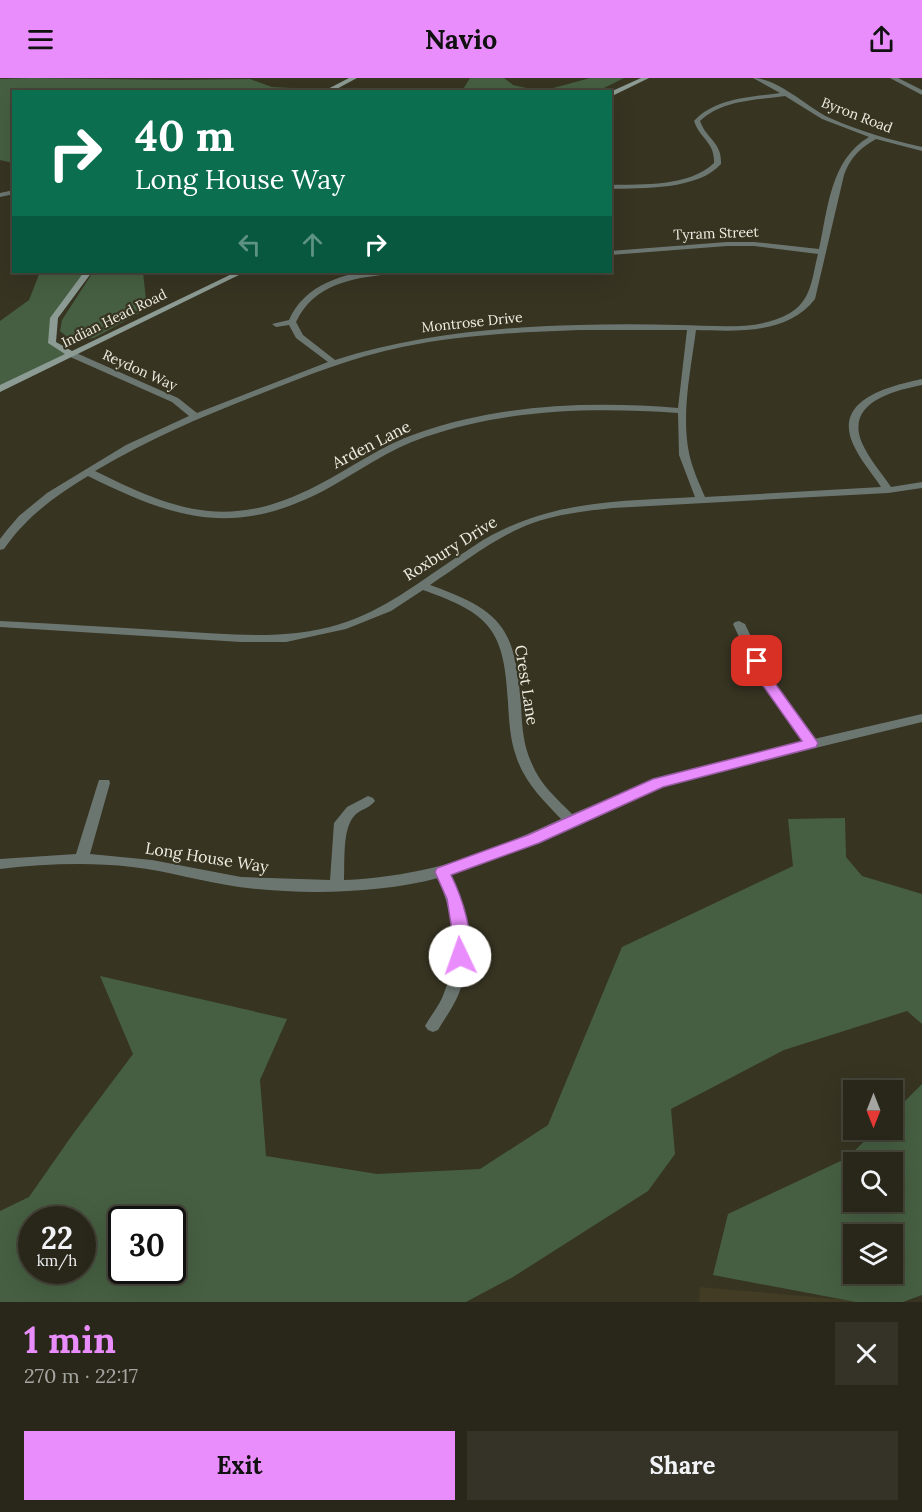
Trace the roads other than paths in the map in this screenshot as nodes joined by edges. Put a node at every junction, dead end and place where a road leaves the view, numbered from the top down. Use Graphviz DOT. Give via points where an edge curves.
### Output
graph roads {
  1 [pos="354,78"];
  2 [pos="646,78"];
  3 [pos="756,78"];
  4 [pos="893,78"];
  5 [pos="329,90"];
  6 [pos="922,93"];
  7 [pos="612,94"];
  8 [pos="786,94"];
  9 [pos="875,137"];
  10 [pos="922,148"];
  11 [pos="612,187"];
  12 [pos="822,252"];
  13 [pos="612,253"];
  14 [pos="87,273"];
  15 [pos="239,273"];
  16 [pos="383,273"];
  17 [pos="292,322"];
  18 [pos="276,324"];
  19 [pos="692,328"];
  20 [pos="71,354"];
  21 [pos="333,362"];
  22 [pos="922,382"];
  23 [pos="0,389"];
  24 [pos="682,411"];
  25 [pos="195,416"];
  26 [pos="88,472"];
  27 [pos="922,484"];
  28 [pos="888,490"];
  29 [pos="702,501"];
  30 [pos="0,547"];
  31 [pos="420,585"];
  32 [pos="0,624"];
  33 [pos="739,624"];
  34 [pos="919,722"];
  35 [pos="811,743"];
  36 [pos="104,783"];
  37 [pos="368,801"];
  38 [pos="571,821"];
  39 [pos="82,857"];
  40 [pos="0,864"];
  41 [pos="442,872"];
  42 [pos="337,886"];
  43 [pos="433,1026"];
  1 -- 5 [label="main road"];
  2 -- 7 [label="main road"];
  3 -- 8 [label="street, Byron Road"];
  4 -- 6 [label="street"];
  8 -- 9 [label="street, Byron Road" via="814,112"];
  8 -- 11 [label="street" via="725,105 702,115 697,121 699,128 718,153 713,169 704,175"];
  9 -- 10 [label="street, Byron Road"];
  9 -- 12 [label="street, Montrose Drive" via="846,159"];
  12 -- 13 [label="street, Tyram Street" via="727,243"];
  12 -- 19 [label="street, Montrose Drive" via="812,299 801,313 757,326"];
  14 -- 20 [label="main road" via="54,318 52,343"];
  15 -- 20 [label="main road, Indian Head Road"];
  16 -- 17 [label="street" via="342,279 318,290 301,304"];
  17 -- 18 [label="street"];
  17 -- 21 [label="street" via="299,336"];
  19 -- 21 [label="street, Montrose Drive" via="555,327 438,338"];
  19 -- 24 [label="street"];
  20 -- 23 [label="main road, Indian Head Road"];
  20 -- 25 [label="street, Reydon Way" via="175,400"];
  21 -- 25 [label="street, Montrose Drive"];
  22 -- 28 [label="street" via="877,394 861,408 853,424 857,441"];
  24 -- 26 [label="street, Arden Lane" via="594,407 462,423 420,435 283,507 248,516 180,513"];
  24 -- 29 [label="street" via="683,450"];
  25 -- 26 [label="street, Montrose Drive"];
  26 -- 30 [label="street, Montrose Drive" via="22,518"];
  27 -- 28 [label="street, Roxbury Drive"];
  28 -- 29 [label="street, Roxbury Drive"];
  29 -- 31 [label="street, Roxbury Drive" via="567,510 526,522 493,538"];
  31 -- 32 [label="street, Roxbury Drive" via="387,609 342,627 286,638"];
  31 -- 38 [label="street, Crest Lane" via="464,602 483,613 501,631 509,654 522,756 535,781"];
  33 -- 35 [label="street" via="765,680"];
  34 -- 35 [label="street, Long House Way"];
  35 -- 38 [label="street, Long House Way" via="658,783"];
  36 -- 39 [label="street"];
  37 -- 42 [label="street" via="352,810 341,823"];
  38 -- 41 [label="street, Long House Way"];
  39 -- 40 [label="street, Long House Way"];
  39 -- 42 [label="street, Long House Way" via="240,881"];
  41 -- 42 [label="street, Long House Way"];
  41 -- 43 [label="street" via="455,899 462,943 453,991"];
}
